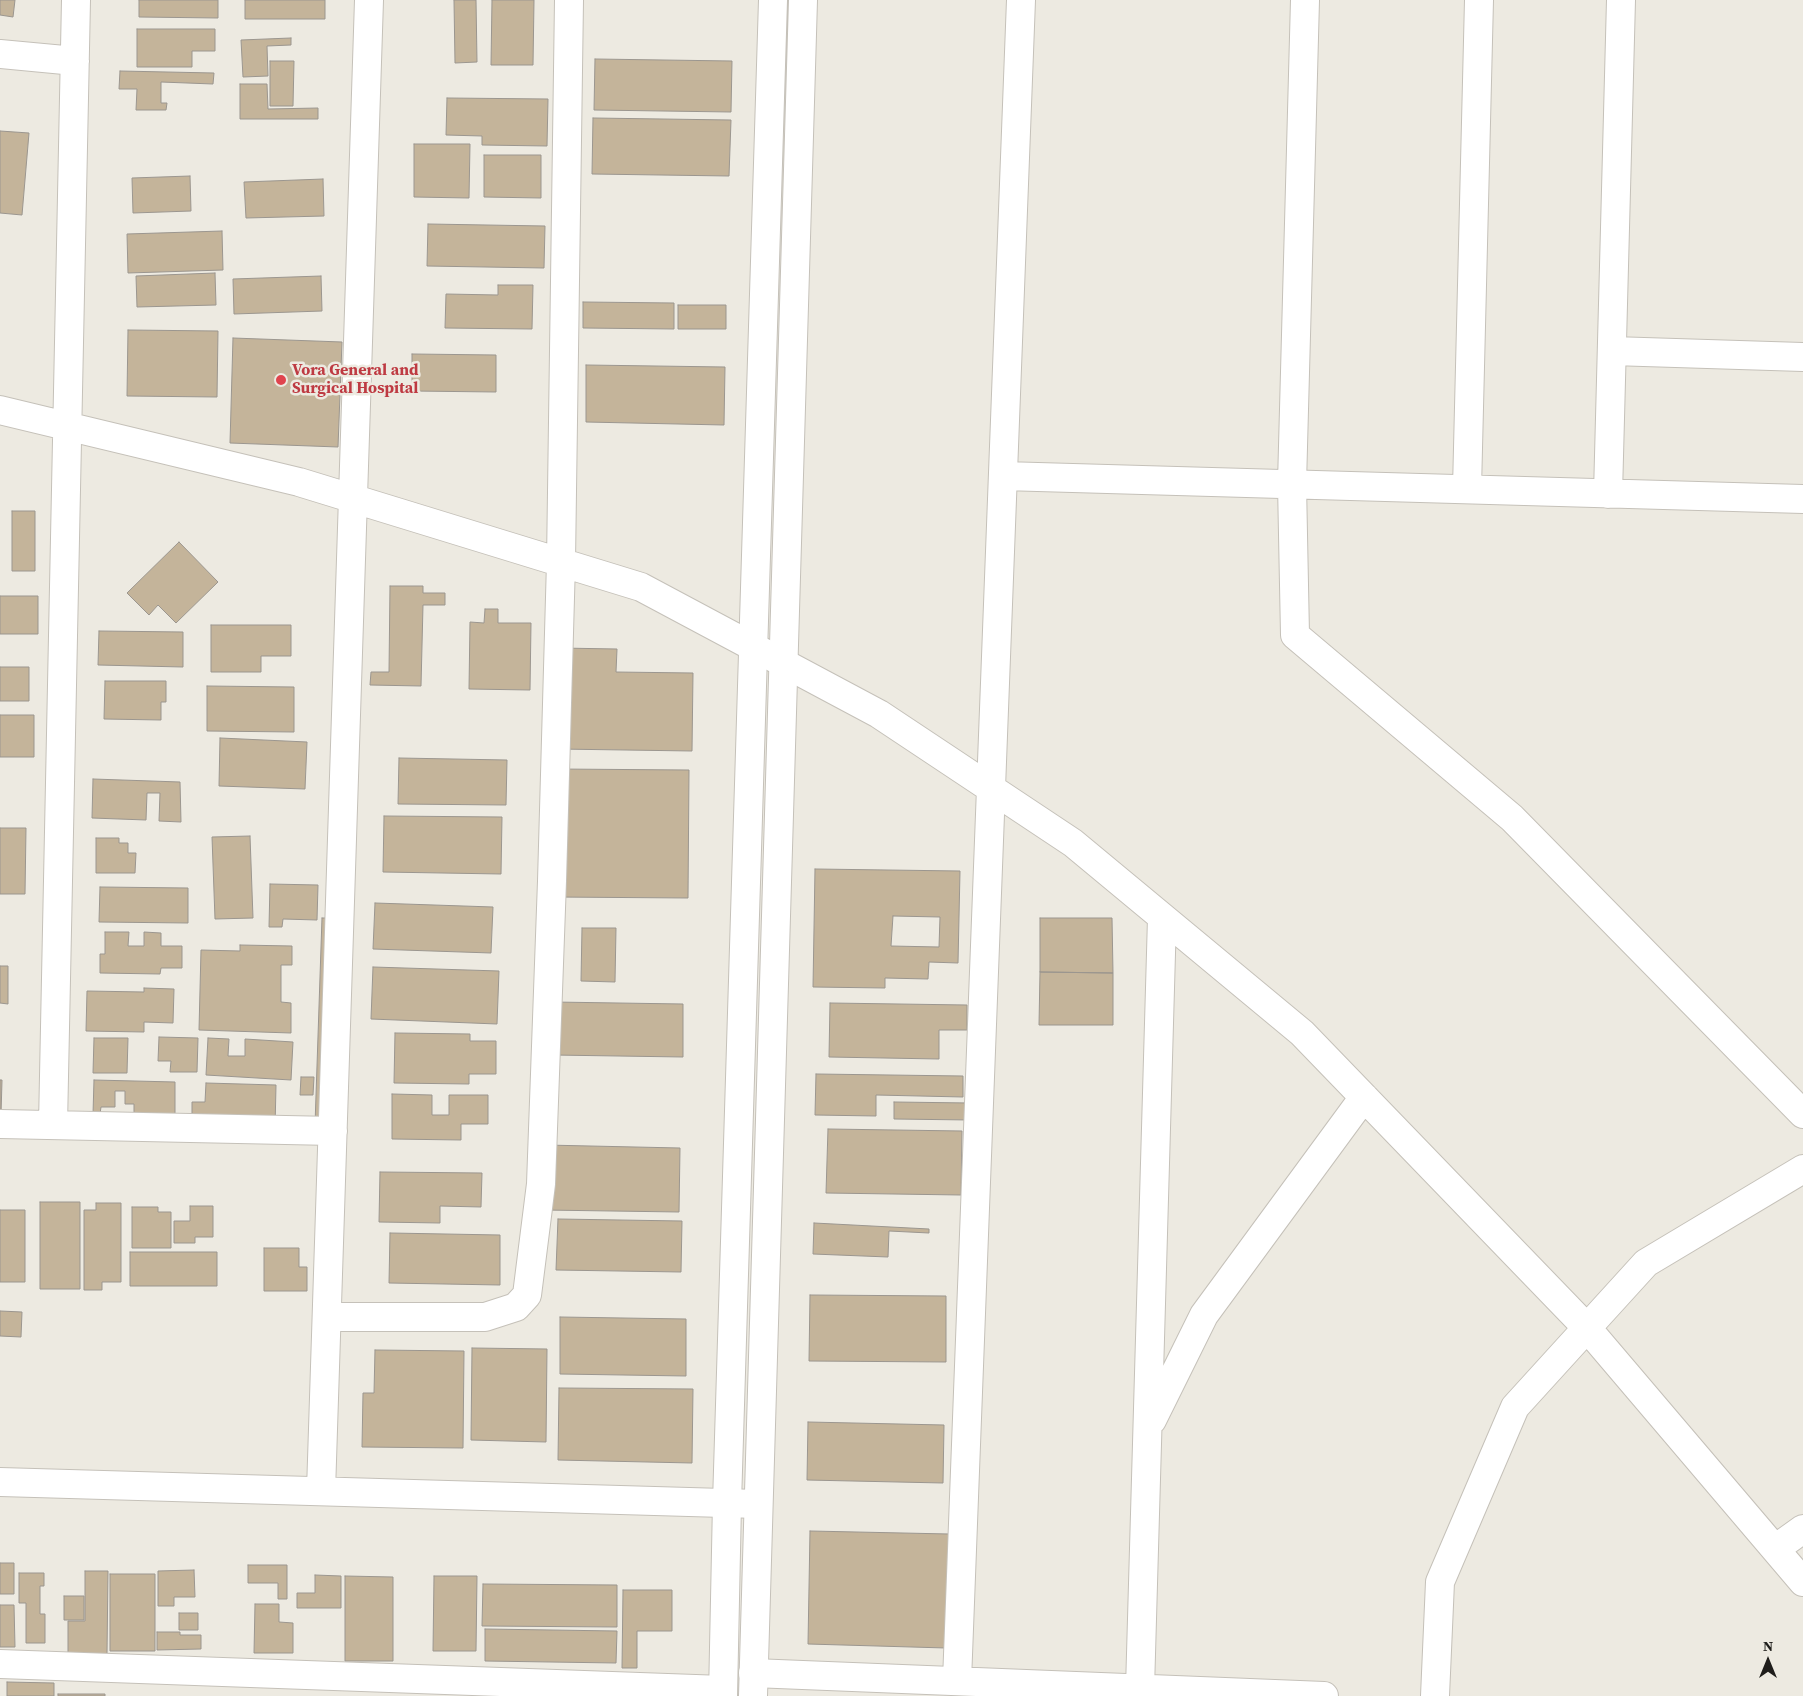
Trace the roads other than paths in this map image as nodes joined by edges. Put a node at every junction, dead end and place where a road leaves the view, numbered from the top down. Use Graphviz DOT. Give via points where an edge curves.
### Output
graph roads {
  1 [pos="76,0"];
  2 [pos="369,0"];
  3 [pos="569,0"];
  4 [pos="772,0"];
  5 [pos="803,0"];
  6 [pos="1021,0"];
  7 [pos="1305,0"];
  8 [pos="1479,0"];
  9 [pos="1621,0"];
  10 [pos="0,54"];
  11 [pos="75,62"];
  12 [pos="1612,351"];
  13 [pos="1803,356"];
  14 [pos="0,410"];
  15 [pos="66,426"];
  16 [pos="1003,476"];
  17 [pos="1292,484"];
  18 [pos="1467,489"];
  19 [pos="1608,494"];
  20 [pos="353,499"];
  21 [pos="1803,500"];
  22 [pos="561,562"];
  23 [pos="753,647"];
  24 [pos="784,663"];
  25 [pos="991,788"];
  26 [pos="1162,918"];
  27 [pos="1364,1096"];
  28 [pos="1803,1114"];
  29 [pos="0,1124"];
  30 [pos="53,1125"];
  31 [pos="333,1131"];
  32 [pos="1803,1169"];
  33 [pos="327,1318"];
  34 [pos="1587,1328"];
  35 [pos="1148,1428"];
  36 [pos="0,1482"];
  37 [pos="321,1491"];
  38 [pos="727,1503"];
  39 [pos="758,1504"];
  40 [pos="1803,1530"];
  41 [pos="1775,1549"];
  42 [pos="1803,1582"];
  43 [pos="0,1664"];
  44 [pos="957,1681"];
  45 [pos="261,1685"];
  46 [pos="753,1685"];
  47 [pos="919,1688"];
  48 [pos="1140,1689"];
  49 [pos="723,1693"];
  50 [pos="1324,1696"];
  51 [pos="1435,1696"];
  1 -- 11 [label="street"];
  2 -- 20 [label="street"];
  3 -- 22 [label="street"];
  4 -- 23 [label="street"];
  5 -- 24 [label="street"];
  6 -- 16 [label="street"];
  7 -- 17 [label="street"];
  8 -- 18 [label="street"];
  9 -- 12 [label="street"];
  10 -- 11 [label="street"];
  11 -- 15 [label="street"];
  12 -- 13 [label="street"];
  12 -- 19 [label="street"];
  14 -- 15 [label="street"];
  15 -- 20 [label="street" via="299,482"];
  15 -- 30 [label="street"];
  16 -- 17 [label="street"];
  16 -- 25 [label="street"];
  17 -- 18 [label="street"];
  17 -- 28 [label="street" via="1295,635 1512,818"];
  18 -- 19 [label="street"];
  19 -- 21 [label="street"];
  20 -- 22 [label="street"];
  20 -- 31 [label="street"];
  22 -- 23 [label="street" via="641,587"];
  22 -- 33 [label="street" via="541,1184 527,1295 516,1307 485,1318"];
  23 -- 24 [label="street"];
  23 -- 38 [label="street"];
  24 -- 25 [label="street" via="879,714"];
  24 -- 39 [label="street"];
  25 -- 26 [label="street" via="1073,843"];
  25 -- 44 [label="street"];
  26 -- 27 [label="street" via="1302,1033"];
  26 -- 35 [label="street"];
  27 -- 34 [label="street"];
  27 -- 35 [label="street" via="1204,1315"];
  29 -- 30 [label="street"];
  30 -- 31 [label="street"];
  31 -- 33 [label="street"];
  32 -- 34 [label="street" via="1646,1263"];
  33 -- 37 [label="street"];
  34 -- 41 [label="street"];
  34 -- 51 [label="street" via="1515,1407 1440,1582"];
  35 -- 48 [label="street"];
  36 -- 37 [label="street"];
  37 -- 38 [label="street"];
  38 -- 39 [label="street"];
  38 -- 49 [label="street"];
  39 -- 46 [label="street"];
  40 -- 41 [label="street"];
  41 -- 42 [label="street"];
  43 -- 45 [label="street"];
  44 -- 47 [label="street"];
  44 -- 48 [label="street"];
  45 -- 49 [label="street"];
  46 -- 47 [label="street"];
  48 -- 50 [label="street"];
}
